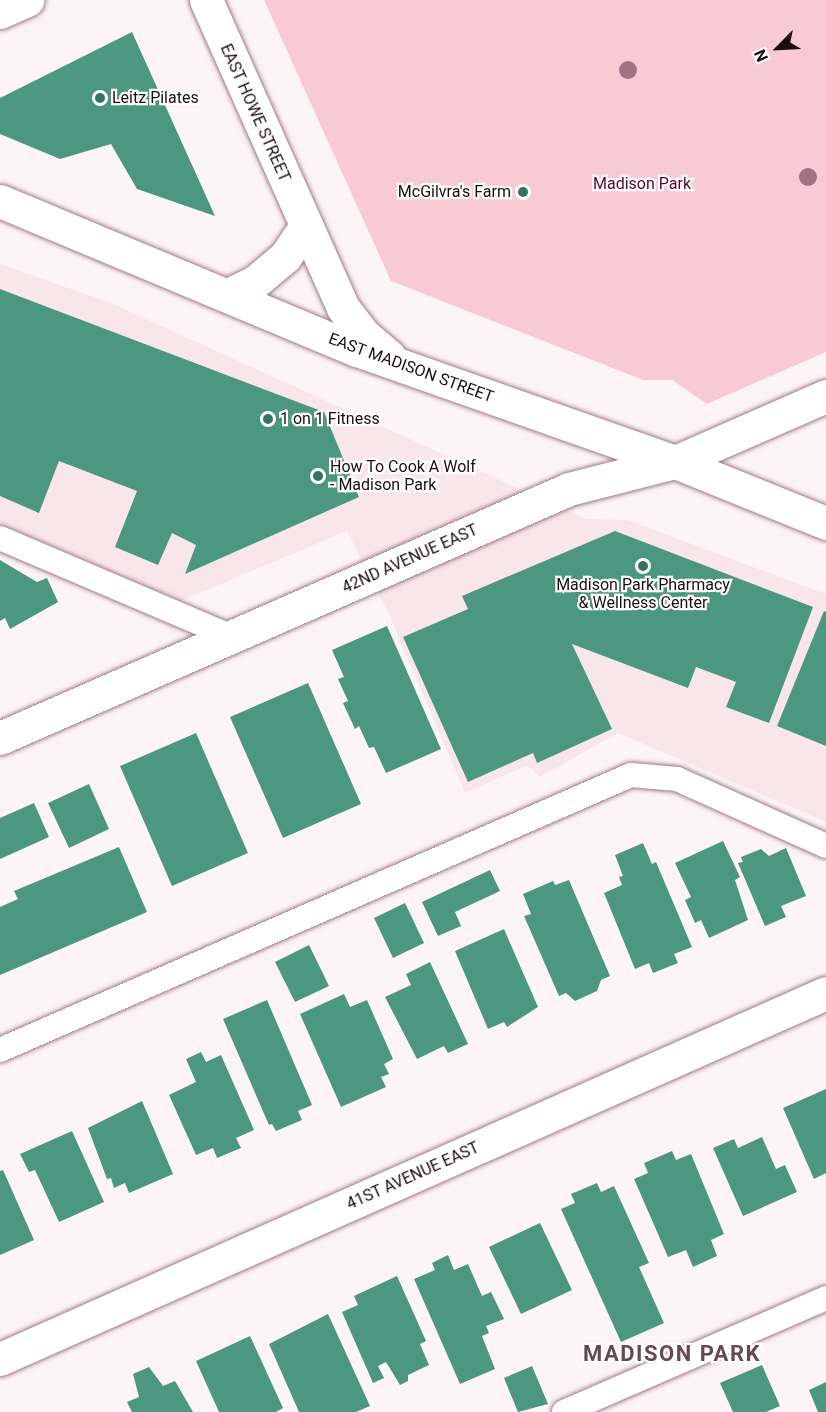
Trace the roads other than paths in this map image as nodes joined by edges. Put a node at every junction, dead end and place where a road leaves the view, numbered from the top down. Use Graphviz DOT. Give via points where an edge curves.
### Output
graph roads {
  1 [pos="27,0"];
  2 [pos="206,0"];
  3 [pos="0,12"];
  4 [pos="0,201"];
  5 [pos="305,227"];
  6 [pos="228,295"];
  7 [pos="402,366"];
  8 [pos="826,396"];
  9 [pos="675,462"];
  10 [pos="826,523"];
  11 [pos="0,538"];
  12 [pos="232,637"];
  13 [pos="0,738"];
  14 [pos="826,846"];
  15 [pos="826,993"];
  16 [pos="0,1050"];
  17 [pos="826,1298"];
  18 [pos="0,1359"];
  19 [pos="564,1412"];
  1 -- 3 [label="street"];
  2 -- 5 [label="street, EAST HOWE STREET"];
  4 -- 6 [label="street, EAST MADISON STREET"];
  5 -- 6 [label="street" via="285,257 255,282"];
  5 -- 7 [label="street, EAST HOWE STREET" via="343,308 365,336"];
  6 -- 7 [label="street, EAST MADISON STREET"];
  7 -- 9 [label="street, EAST MADISON STREET"];
  8 -- 9 [label="street, 42ND AVENUE EAST"];
  9 -- 10 [label="street, EAST MADISON STREET"];
  9 -- 12 [label="street, 42ND AVENUE EAST" via="569,489"];
  11 -- 12 [label="lane"];
  12 -- 13 [label="street, 42ND AVENUE EAST"];
  14 -- 16 [label="lane" via="677,780 631,775"];
  15 -- 18 [label="street, 41ST AVENUE EAST"];
  17 -- 19 [label="lane"];
}
